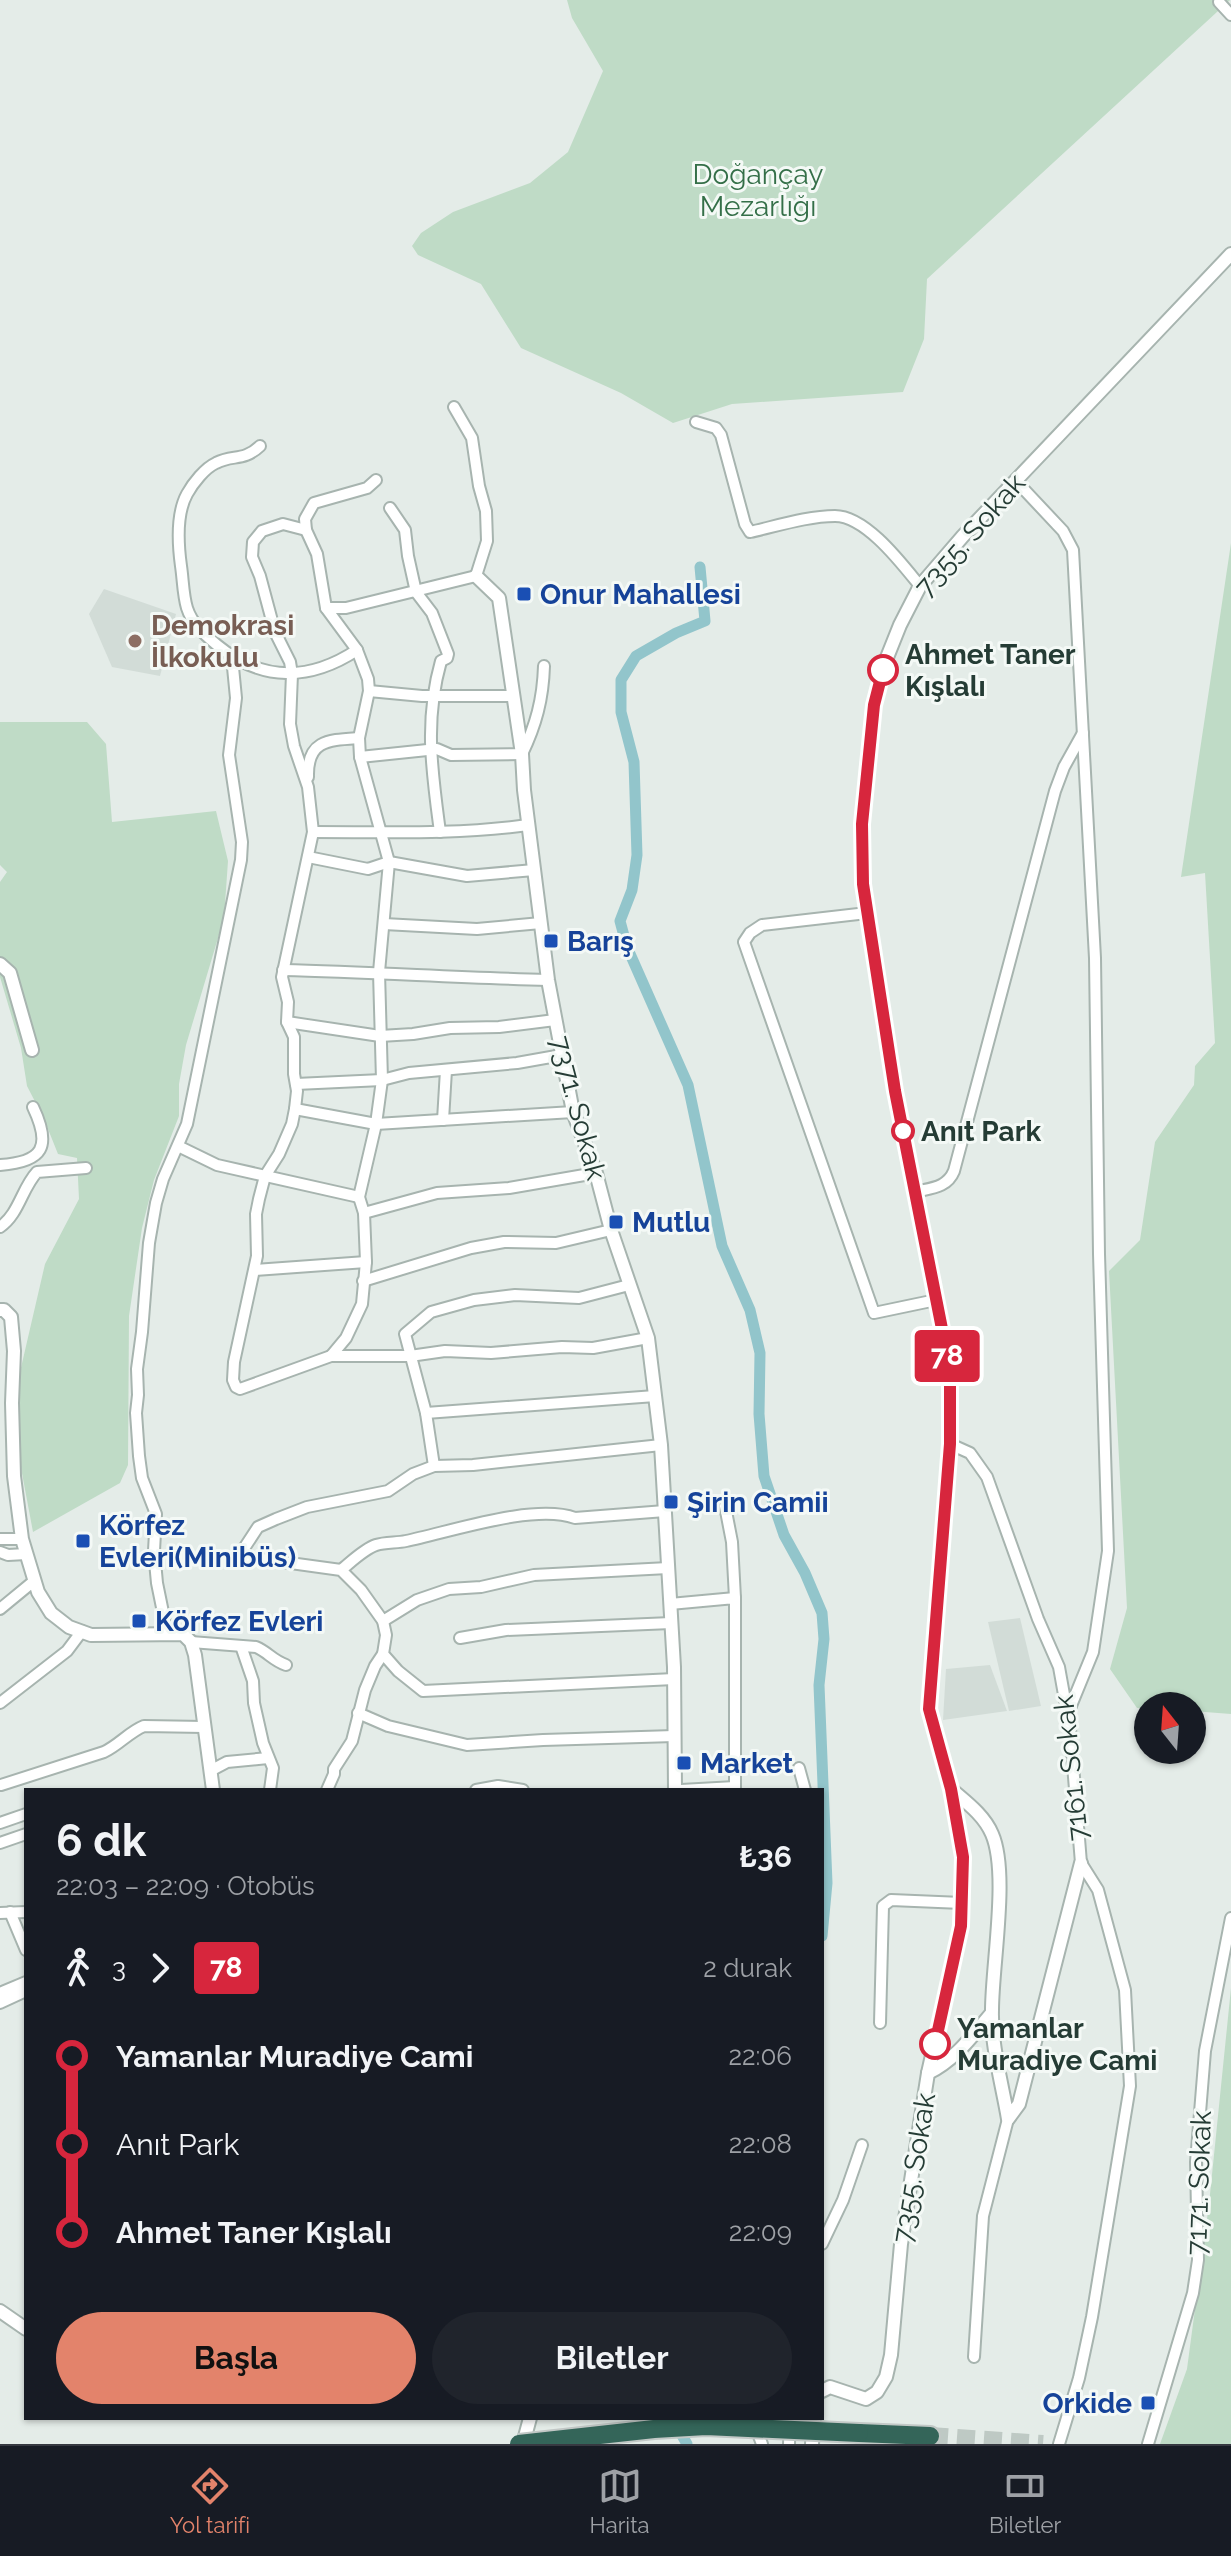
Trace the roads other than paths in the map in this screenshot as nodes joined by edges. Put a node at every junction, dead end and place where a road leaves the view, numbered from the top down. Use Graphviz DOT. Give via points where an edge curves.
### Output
graph roads {
  1 [pos="1219,2"];
  2 [pos="1231,15"];
  3 [pos="1231,254"];
  4 [pos="454,407"];
  5 [pos="696,422"];
  6 [pos="260,446"];
  7 [pos="376,480"];
  8 [pos="1016,481"];
  9 [pos="390,508"];
  10 [pos="306,530"];
  11 [pos="476,576"];
  12 [pos="920,586"];
  13 [pos="416,592"];
  14 [pos="326,608"];
  15 [pos="357,650"];
  16 [pos="232,657"];
  17 [pos="544,666"];
  18 [pos="292,674"];
  19 [pos="369,691"];
  20 [pos="434,696"];
  21 [pos="513,696"];
  22 [pos="1084,732"];
  23 [pos="359,738"];
  24 [pos="430,750"];
  25 [pos="522,754"];
  26 [pos="360,757"];
  27 [pos="308,787"];
  28 [pos="528,825"];
  29 [pos="313,832"];
  30 [pos="379,832"];
  31 [pos="440,832"];
  32 [pos="308,857"];
  33 [pos="389,862"];
  34 [pos="534,870"];
  35 [pos="867,913"];
  36 [pos="541,923"];
  37 [pos="384,924"];
  38 [pos="0,964"];
  39 [pos="283,970"];
  40 [pos="379,972"];
  41 [pos="548,980"];
  42 [pos="555,1020"];
  43 [pos="287,1022"];
  44 [pos="380,1036"];
  45 [pos="32,1050"];
  46 [pos="562,1055"];
  47 [pos="446,1070"];
  48 [pos="382,1080"];
  49 [pos="296,1084"];
  50 [pos="33,1107"];
  51 [pos="295,1109"];
  52 [pos="573,1112"];
  53 [pos="443,1120"];
  54 [pos="376,1124"];
  55 [pos="178,1146"];
  56 [pos="0,1165"];
  57 [pos="86,1168"];
  58 [pos="596,1173"];
  59 [pos="265,1176"];
  60 [pos="915,1192"];
  61 [pos="359,1197"];
  62 [pos="364,1213"];
  63 [pos="0,1227"];
  64 [pos="611,1230"];
  65 [pos="366,1262"];
  66 [pos="255,1270"];
  67 [pos="363,1281"];
  68 [pos="629,1285"];
  69 [pos="936,1300"];
  70 [pos="0,1310"];
  71 [pos="648,1338"];
  72 [pos="331,1356"];
  73 [pos="410,1356"];
  74 [pos="655,1396"];
  75 [pos="426,1413"];
  76 [pos="950,1444"];
  77 [pos="661,1445"];
  78 [pos="434,1466"];
  79 [pos="725,1506"];
  80 [pos="665,1511"];
  81 [pos="0,1539"];
  82 [pos="22,1539"];
  83 [pos="0,1552"];
  84 [pos="26,1554"];
  85 [pos="668,1568"];
  86 [pos="341,1570"];
  87 [pos="34,1581"];
  88 [pos="735,1598"];
  89 [pos="670,1604"];
  90 [pos="0,1609"];
  91 [pos="383,1621"];
  92 [pos="671,1623"];
  93 [pos="82,1631"];
  94 [pos="167,1632"];
  95 [pos="460,1638"];
  96 [pos="191,1642"];
  97 [pos="241,1646"];
  98 [pos="383,1654"];
  99 [pos="286,1665"];
  100 [pos="674,1679"];
  101 [pos="0,1703"];
  102 [pos="358,1713"];
  103 [pos="1068,1713"];
  104 [pos="204,1727"];
  105 [pos="674,1736"];
  106 [pos="268,1758"];
  107 [pos="799,1768"];
  108 [pos="210,1771"];
  109 [pos="1,1785"];
  110 [pos="213,1788"];
  111 [pos="270,1788"];
  112 [pos="328,1788"];
  113 [pos="487,1788"];
  114 [pos="510,1788"];
  115 [pos="675,1788"];
  116 [pos="735,1788"];
  117 [pos="804,1788"];
  118 [pos="951,1789"];
  119 [pos="24,1815"];
  120 [pos="0,1823"];
  121 [pos="24,1835"];
  122 [pos="0,1843"];
  123 [pos="1081,1863"];
  124 [pos="962,1903"];
  125 [pos="5,1913"];
  126 [pos="1231,1918"];
  127 [pos="24,1946"];
  128 [pos="24,1984"];
  129 [pos="24,1992"];
  130 [pos="0,1994"];
  131 [pos="0,2003"];
  132 [pos="991,2014"];
  133 [pos="880,2023"];
  134 [pos="928,2073"];
  135 [pos="1008,2119"];
  136 [pos="862,2145"];
  137 [pos="824,2240"];
  138 [pos="0,2311"];
  139 [pos="24,2328"];
  140 [pos="974,2357"];
  141 [pos="824,2390"];
  142 [pos="529,2420"];
  143 [pos="753,2420"];
  144 [pos="790,2420"];
  145 [pos="814,2420"];
  146 [pos="930,2436"];
  147 [pos="521,2444"];
  148 [pos="762,2444"];
  149 [pos="789,2444"];
  150 [pos="812,2444"];
  151 [pos="1059,2444"];
  152 [pos="1148,2444"];
  1 -- 2 [label="street"];
  3 -- 8 [label="street, 7355. Sokak"];
  4 -- 11 [label="street" via="472,438 486,511 487,541"];
  5 -- 12 [label="street" via="721,435 750,532 826,517 848,518 873,535"];
  6 -- 16 [label="street" via="251,456 215,463 198,479 185,496 180,522 187,608 196,625"];
  7 -- 10 [label="street" via="367,488 314,503 305,519"];
  8 -- 12 [label="street, 7355. Sokak"];
  8 -- 22 [label="street" via="1063,531 1073,550"];
  9 -- 13 [label="street" via="405,530"];
  10 -- 14 [label="street" via="317,554"];
  10 -- 18 [label="street" via="283,524 262,531 253,542 252,557"];
  11 -- 13 [label="street"];
  11 -- 21 [label="street, 7371. Sokak" via="499,598"];
  12 -- 35 [label="street, 7355. Sokak" via="894,638 874,705 862,824"];
  13 -- 14 [label="street"];
  13 -- 20 [label="street" via="432,613 448,654 441,661"];
  14 -- 15 [label="street"];
  15 -- 18 [label="street" via="329,666"];
  15 -- 19 [label="street"];
  16 -- 18 [label="street" via="256,668"];
  16 -- 55 [label="street" via="236,698 229,755 241,860 187,1124"];
  17 -- 25 [label="street" via="543,696"];
  18 -- 27 [label="street" via="290,724"];
  19 -- 20 [label="street"];
  19 -- 23 [label="street"];
  20 -- 21 [label="street"];
  20 -- 24 [label="street"];
  21 -- 25 [label="street, 7371. Sokak"];
  22 -- 60 [label="street" via="1055,791 954,1171 944,1185"];
  22 -- 103 [label="street" via="1095,958 1108,1551 1093,1652"];
  23 -- 26 [label="street"];
  23 -- 27 [label="street" via="314,750 307,760"];
  24 -- 25 [label="street" via="451,755"];
  24 -- 26 [label="street"];
  24 -- 31 [label="street"];
  25 -- 28 [label="street, 7371. Sokak"];
  26 -- 30 [label="street"];
  27 -- 29 [label="street"];
  28 -- 31 [label="street"];
  28 -- 34 [label="street, 7371. Sokak"];
  29 -- 30 [label="street"];
  29 -- 32 [label="street"];
  30 -- 31 [label="street"];
  30 -- 33 [label="street"];
  32 -- 33 [label="street" via="368,869"];
  32 -- 39 [label="street"];
  33 -- 34 [label="street" via="467,876"];
  33 -- 37 [label="street"];
  34 -- 36 [label="street, 7371. Sokak"];
  35 -- 60 [label="street, 7355. Sokak"];
  35 -- 69 [label="street" via="762,925 744,942 874,1313"];
  36 -- 37 [label="street" via="477,929"];
  36 -- 41 [label="street, 7371. Sokak"];
  37 -- 40 [label="street"];
  38 -- 45 [label="street" via="10,973"];
  39 -- 40 [label="street"];
  39 -- 43 [label="street"];
  40 -- 41 [label="street"];
  40 -- 44 [label="street"];
  41 -- 42 [label="street, 7371. Sokak"];
  42 -- 44 [label="street"];
  42 -- 46 [label="street, 7371. Sokak"];
  43 -- 44 [label="street"];
  43 -- 49 [label="street" via="294,1037"];
  44 -- 48 [label="street"];
  46 -- 47 [label="street"];
  46 -- 52 [label="street, 7371. Sokak"];
  47 -- 48 [label="street"];
  47 -- 53 [label="street"];
  48 -- 49 [label="street"];
  48 -- 54 [label="street"];
  49 -- 51 [label="street"];
  50 -- 56 [label="street" via="43,1143 37,1154 30,1161"];
  51 -- 54 [label="street"];
  51 -- 59 [label="street" via="284,1144"];
  52 -- 53 [label="street"];
  52 -- 58 [label="street, 7371. Sokak"];
  53 -- 54 [label="street"];
  54 -- 61 [label="street"];
  55 -- 59 [label="street" via="217,1165"];
  55 -- 94 [label="street" via="163,1179 149,1243 136,1413 142,1478 156,1514 154,1551"];
  57 -- 63 [label="street" via="37,1172"];
  58 -- 62 [label="street" via="509,1188 437,1193"];
  58 -- 64 [label="street, 7371. Sokak"];
  59 -- 61 [label="street"];
  59 -- 66 [label="street" via="256,1214"];
  60 -- 69 [label="street, 7355. Sokak"];
  61 -- 62 [label="street"];
  62 -- 65 [label="street"];
  64 -- 67 [label="street" via="556,1243 504,1242 471,1248"];
  64 -- 68 [label="street, 7371. Sokak"];
  65 -- 66 [label="street"];
  65 -- 67 [label="street"];
  66 -- 72 [label="street" via="234,1362 236,1387"];
  67 -- 72 [label="street" via="356,1320"];
  68 -- 71 [label="street, 7371. Sokak"];
  68 -- 73 [label="street" via="579,1298 515,1295 431,1312 405,1334"];
  69 -- 76 [label="street, 7355. Sokak" via="950,1385"];
  70 -- 82 [label="street" via="11,1317 14,1476"];
  71 -- 73 [label="street" via="593,1348"];
  71 -- 74 [label="street, 7371. Sokak"];
  72 -- 73 [label="street"];
  73 -- 75 [label="street"];
  74 -- 75 [label="street"];
  74 -- 77 [label="street, 7371. Sokak"];
  75 -- 78 [label="street"];
  76 -- 103 [label="street, 7161. Sokak" via="970,1453 987,1477 1059,1667"];
  76 -- 118 [label="street, 7355. Sokak" via="929,1709"];
  77 -- 78 [label="street"];
  77 -- 80 [label="street, 7371. Sokak"];
  78 -- 86 [label="street" via="388,1491 307,1507 258,1527 239,1556"];
  79 -- 88 [label="street"];
  80 -- 85 [label="street, 7371. Sokak"];
  80 -- 86 [label="street" via="500,1518 375,1545"];
  81 -- 82 [label="street"];
  82 -- 84 [label="street"];
  83 -- 84 [label="street"];
  84 -- 87 [label="street"];
  85 -- 89 [label="street, 7371. Sokak"];
  85 -- 91 [label="street" via="534,1575 449,1589 417,1600"];
  86 -- 91 [label="street"];
  87 -- 90 [label="street"];
  87 -- 93 [label="street" via="51,1613"];
  88 -- 89 [label="street"];
  88 -- 116 [label="street"];
  89 -- 92 [label="street, 7371. Sokak"];
  91 -- 98 [label="street"];
  92 -- 95 [label="street" via="506,1630"];
  92 -- 100 [label="street, 7371. Sokak"];
  93 -- 94 [label="street"];
  93 -- 101 [label="street" via="67,1651"];
  94 -- 96 [label="street" via="183,1634"];
  96 -- 97 [label="street"];
  96 -- 104 [label="street"];
  97 -- 99 [label="street" via="264,1651"];
  97 -- 106 [label="street"];
  98 -- 100 [label="street" via="423,1691"];
  98 -- 102 [label="street"];
  100 -- 105 [label="street, 7371. Sokak"];
  102 -- 105 [label="street" via="388,1726 467,1745"];
  102 -- 112 [label="street" via="352,1741"];
  103 -- 123 [label="street, 7161. Sokak"];
  104 -- 108 [label="street"];
  104 -- 109 [label="street" via="144,1726 104,1752"];
  105 -- 115 [label="street, 7371. Sokak"];
  106 -- 108 [label="street" via="227,1762"];
  106 -- 111 [label="street" via="273,1768"];
  107 -- 117 [label="street"];
  108 -- 110 [label="street"];
  113 -- 114 [label="street"];
  118 -- 124 [label="street, 7355. Sokak" via="963,1857"];
  118 -- 132 [label="street" via="983,1818 999,1863"];
  119 -- 120 [label="street"];
  121 -- 122 [label="street"];
  123 -- 135 [label="street" via="1019,2104"];
  123 -- 151 [label="street, 7161. Sokak" via="1098,1890 1125,1990 1130,2086 1092,2317"];
  124 -- 133 [label="street" via="891,1900 883,1906"];
  124 -- 134 [label="street, 7355. Sokak"];
  125 -- 127 [label="street"];
  126 -- 152 [label="street, 7171. Sokak" via="1205,2051 1193,2293"];
  128 -- 130 [label="street"];
  129 -- 131 [label="street"];
  132 -- 134 [label="street" via="960,2050"];
  132 -- 135 [label="street"];
  134 -- 141 [label="street, 7355. Sokak" via="886,2377 866,2399 830,2387"];
  135 -- 140 [label="street" via="983,2216"];
  136 -- 137 [label="street"];
  138 -- 139 [label="street"];
  142 -- 147 [label="street"];
  143 -- 148 [label="street"];
  144 -- 149 [label="street"];
  145 -- 150 [label="street"];
  146 -- 147 [label="highway, bridge" via="706,2426"];
}
